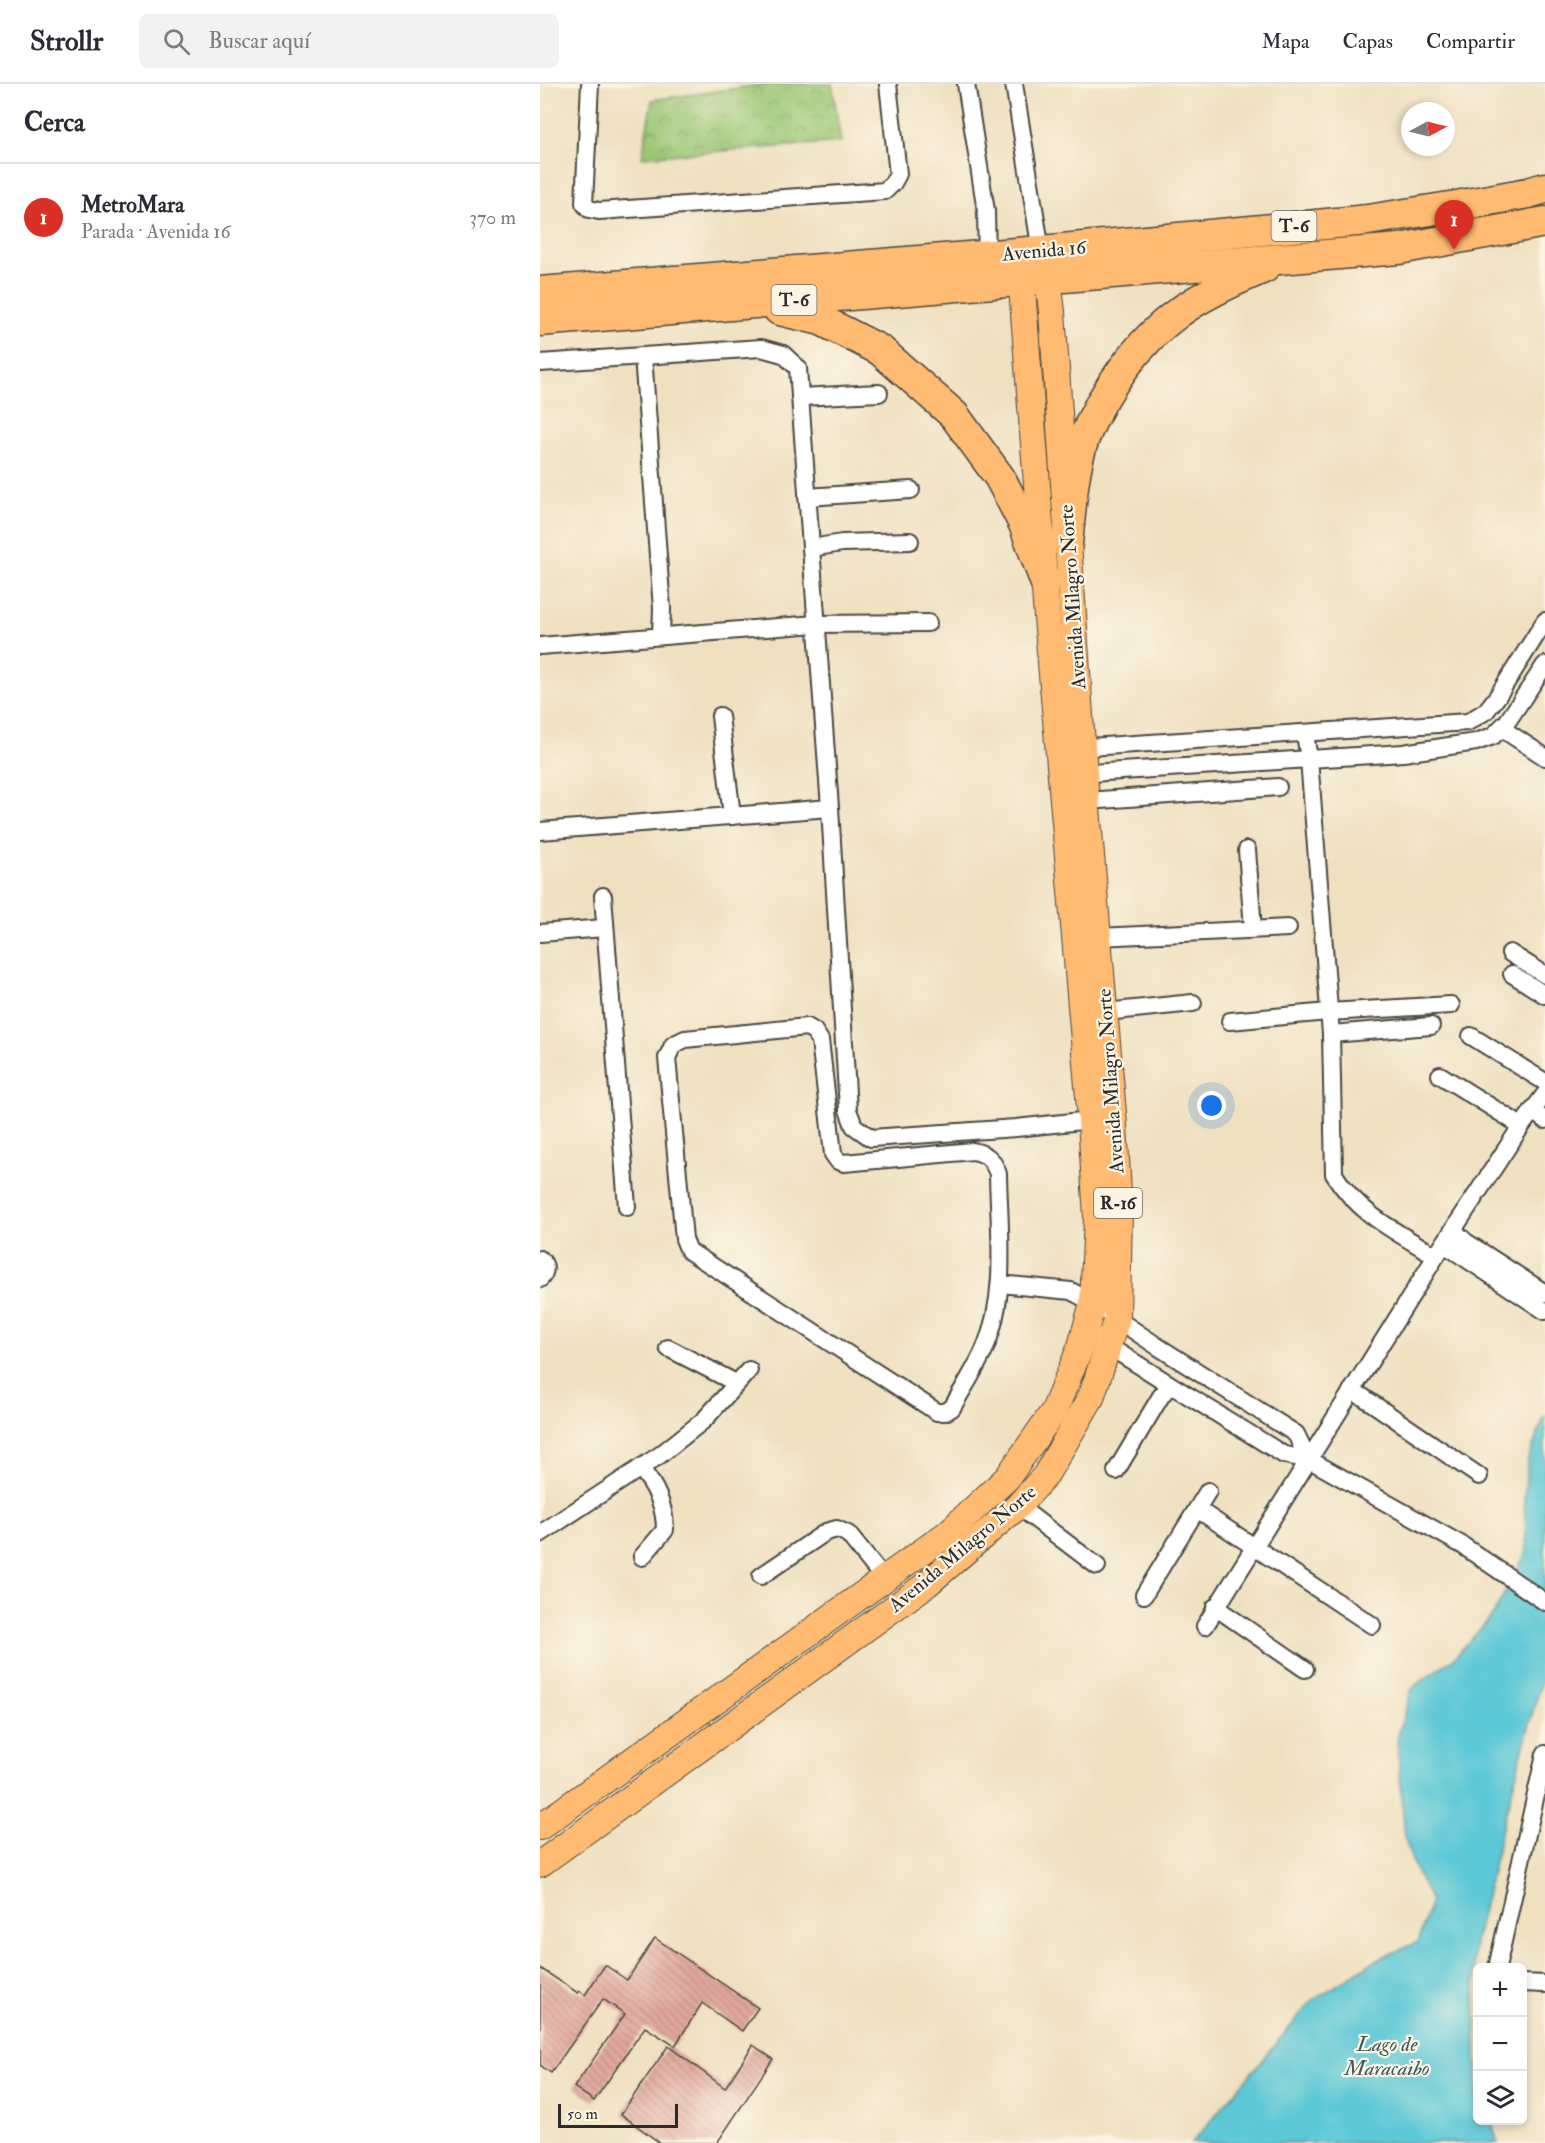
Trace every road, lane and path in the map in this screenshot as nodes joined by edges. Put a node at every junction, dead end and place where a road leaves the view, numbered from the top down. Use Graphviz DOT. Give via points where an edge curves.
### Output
graph roads {
  1 [pos="590,84"];
  2 [pos="888,84"];
  3 [pos="966,84"];
  4 [pos="1014,84"];
  5 [pos="1545,188"];
  6 [pos="1545,222"];
  7 [pos="1284,259"];
  8 [pos="1033,266"];
  9 [pos="988,269"];
  10 [pos="540,292"];
  11 [pos="750,304"];
  12 [pos="540,321"];
  13 [pos="643,356"];
  14 [pos="540,363"];
  15 [pos="879,393"];
  16 [pos="800,397"];
  17 [pos="911,490"];
  18 [pos="807,497"];
  19 [pos="910,542"];
  20 [pos="1067,544"];
  21 [pos="811,548"];
  22 [pos="1045,581"];
  23 [pos="1545,621"];
  24 [pos="928,623"];
  25 [pos="816,624"];
  26 [pos="661,635"];
  27 [pos="540,646"];
  28 [pos="1545,666"];
  29 [pos="720,716"];
  30 [pos="1501,728"];
  31 [pos="1305,734"];
  32 [pos="1545,756"];
  33 [pos="1310,759"];
  34 [pos="1072,761"];
  35 [pos="1140,770"];
  36 [pos="1278,787"];
  37 [pos="1144,796"];
  38 [pos="1087,801"];
  39 [pos="830,807"];
  40 [pos="732,816"];
  41 [pos="540,831"];
  42 [pos="1247,850"];
  43 [pos="603,896"];
  44 [pos="605,928"];
  45 [pos="1288,928"];
  46 [pos="1254,929"];
  47 [pos="540,933"];
  48 [pos="1098,937"];
  49 [pos="1510,953"];
  50 [pos="1512,974"];
  51 [pos="1545,975"];
  52 [pos="1545,995"];
  53 [pos="1192,1003"];
  54 [pos="1451,1005"];
  55 [pos="1105,1012"];
  56 [pos="1328,1012"];
  57 [pos="1230,1021"];
  58 [pos="1431,1026"];
  59 [pos="1331,1034"];
  60 [pos="1471,1036"];
  61 [pos="1440,1075"];
  62 [pos="1545,1082"];
  63 [pos="1545,1094"];
  64 [pos="1538,1116"];
  65 [pos="1091,1120"];
  66 [pos="1520,1128"];
  67 [pos="627,1207"];
  68 [pos="1453,1230"];
  69 [pos="1440,1250"];
  70 [pos="540,1258"];
  71 [pos="540,1279"];
  72 [pos="1000,1284"];
  73 [pos="1545,1293"];
  74 [pos="1093,1303"];
  75 [pos="1545,1311"];
  76 [pos="1117,1318"];
  77 [pos="1086,1329"];
  78 [pos="1108,1346"];
  79 [pos="668,1348"];
  80 [pos="750,1370"];
  81 [pos="736,1383"];
  82 [pos="1170,1384"];
  83 [pos="1351,1391"];
  84 [pos="1308,1459"];
  85 [pos="640,1468"];
  86 [pos="1116,1472"];
  87 [pos="1479,1476"];
  88 [pos="1208,1491"];
  89 [pos="1018,1506"];
  90 [pos="1197,1509"];
  91 [pos="540,1534"];
  92 [pos="1254,1548"];
  93 [pos="642,1557"];
  94 [pos="1097,1566"];
  95 [pos="760,1576"];
  96 [pos="884,1580"];
  97 [pos="1144,1595"];
  98 [pos="1545,1602"];
  99 [pos="1215,1607"];
  100 [pos="1372,1625"];
  101 [pos="1205,1626"];
  102 [pos="1305,1669"];
  103 [pos="1545,1754"];
  104 [pos="589,1792"];
  105 [pos="605,1817"];
  106 [pos="540,1827"];
  107 [pos="540,1864"];
  108 [pos="1498,1963"];
  109 [pos="1527,1983"];
  110 [pos="1545,1984"];
  1 -- 2 [label="street" via="584,202 589,209 599,211 885,191 898,174"];
  3 -- 9 [label="street" via="986,211"];
  4 -- 8 [label="street"];
  5 -- 8 [label="highway, Avenida 16 / T-6" via="1368,220"];
  6 -- 7 [label="highway, Avenida 16 / T-6" via="1399,249"];
  7 -- 8 [label="highway, Avenida 16 / T-6"];
  7 -- 20 [label="highway" via="1231,282 1178,313 1139,348 1107,392 1085,436 1074,481"];
  8 -- 9 [label="highway, Avenida 16 / T-6"];
  8 -- 20 [label="main road, Avenida Milagro Norte / R-16"];
  8 -- 22 [label="main road, Avenida Milagro Norte / R-16"];
  9 -- 10 [label="highway, Avenida 16 / T-6"];
  9 -- 11 [label="highway, Avenida 16 / T-6"];
  11 -- 12 [label="highway, Avenida 16 / T-6"];
  11 -- 22 [label="highway" via="821,320 880,350 954,414 1000,478 1024,524"];
  13 -- 14 [label="street"];
  13 -- 16 [label="street" via="761,348 783,354 798,368"];
  13 -- 26 [label="street"];
  15 -- 16 [label="street"];
  16 -- 18 [label="street"];
  17 -- 18 [label="street"];
  18 -- 21 [label="street"];
  19 -- 21 [label="street" via="842,543"];
  20 -- 34 [label="main road, Avenida Milagro Norte / R-16"];
  21 -- 25 [label="street"];
  22 -- 34 [label="main road, Avenida Milagro Norte / R-16"];
  23 -- 31 [label="street" via="1497,697 1468,722"];
  24 -- 25 [label="street"];
  25 -- 26 [label="street"];
  25 -- 39 [label="street"];
  26 -- 27 [label="street"];
  28 -- 30 [label="street"];
  29 -- 40 [label="street"];
  30 -- 32 [label="street"];
  30 -- 33 [label="street" via="1493,736 1476,742 1403,753"];
  31 -- 33 [label="street"];
  31 -- 34 [label="street"];
  33 -- 35 [label="street"];
  33 -- 56 [label="street"];
  34 -- 35 [label="street"];
  34 -- 38 [label="main road, Avenida Milagro Norte / R-16"];
  34 -- 65 [label="main road, Avenida Milagro Norte / R-16"];
  35 -- 37 [label="street"];
  36 -- 37 [label="street"];
  37 -- 38 [label="street"];
  38 -- 48 [label="main road, Avenida Milagro Norte / R-16"];
  39 -- 40 [label="street"];
  39 -- 65 [label="street" via="848,1110 854,1126 871,1138"];
  40 -- 41 [label="street"];
  42 -- 46 [label="street"];
  43 -- 44 [label="street"];
  44 -- 47 [label="street"];
  44 -- 67 [label="street"];
  45 -- 46 [label="street"];
  46 -- 48 [label="street"];
  48 -- 55 [label="main road, Avenida Milagro Norte / R-16"];
  49 -- 51 [label="street"];
  50 -- 52 [label="street"];
  53 -- 55 [label="street"];
  54 -- 56 [label="street"];
  55 -- 76 [label="main road, Avenida Milagro Norte / R-16" via="1119,1209"];
  56 -- 57 [label="street"];
  56 -- 59 [label="street"];
  58 -- 59 [label="street"];
  59 -- 69 [label="street" via="1334,1174 1361,1209"];
  60 -- 62 [label="street"];
  61 -- 66 [label="street"];
  63 -- 64 [label="street"];
  64 -- 66 [label="street"];
  65 -- 74 [label="main road, Avenida Milagro Norte / R-16" via="1097,1220"];
  66 -- 68 [label="street"];
  68 -- 69 [label="street"];
  68 -- 73 [label="street"];
  69 -- 75 [label="street"];
  69 -- 83 [label="street"];
  70 -- 71 [label="street" via="545,1268"];
  72 -- 72 [label="street" via="998,1174 986,1154 973,1151 838,1161 833,1154 820,1040 807,1027 685,1039 673,1045 667,1058 684,1239 689,1251 937,1412 952,1408 985,1348 995,1319"];
  72 -- 74 [label="street" via="1071,1291"];
  74 -- 76 [label="street"];
  74 -- 77 [label="main road, Avenida Milagro Norte / R-16"];
  76 -- 78 [label="main road, Avenida Milagro Norte / R-16"];
  76 -- 84 [label="street" via="1296,1434"];
  77 -- 78 [label="street"];
  77 -- 96 [label="main road, Avenida Milagro Norte / R-16" via="1054,1411 1007,1478 948,1533"];
  78 -- 82 [label="street"];
  78 -- 89 [label="main road, Avenida Milagro Norte / R-16" via="1091,1398 1068,1440 1045,1476"];
  79 -- 81 [label="street"];
  80 -- 81 [label="street"];
  81 -- 85 [label="street" via="704,1420"];
  82 -- 84 [label="street" via="1284,1455"];
  82 -- 86 [label="street"];
  83 -- 84 [label="street"];
  83 -- 87 [label="street"];
  84 -- 92 [label="street"];
  84 -- 98 [label="street" via="1462,1545"];
  85 -- 91 [label="street"];
  85 -- 93 [label="street" via="651,1481 665,1512 665,1530"];
  88 -- 90 [label="street"];
  89 -- 94 [label="street"];
  89 -- 105 [label="main road, Avenida Milagro Norte / R-16" via="927,1584"];
  90 -- 92 [label="street"];
  90 -- 97 [label="street"];
  92 -- 99 [label="street"];
  92 -- 100 [label="street"];
  95 -- 96 [label="street" via="826,1532 837,1529 848,1534"];
  96 -- 104 [label="main road, Avenida Milagro Norte / R-16"];
  99 -- 101 [label="street"];
  99 -- 102 [label="street"];
  103 -- 108 [label="street"];
  104 -- 105 [label="main road"];
  104 -- 106 [label="main road, Avenida Milagro Norte / R-16"];
  105 -- 107 [label="main road, Avenida Milagro Norte / R-16"];
  109 -- 110 [label="street"];
}
